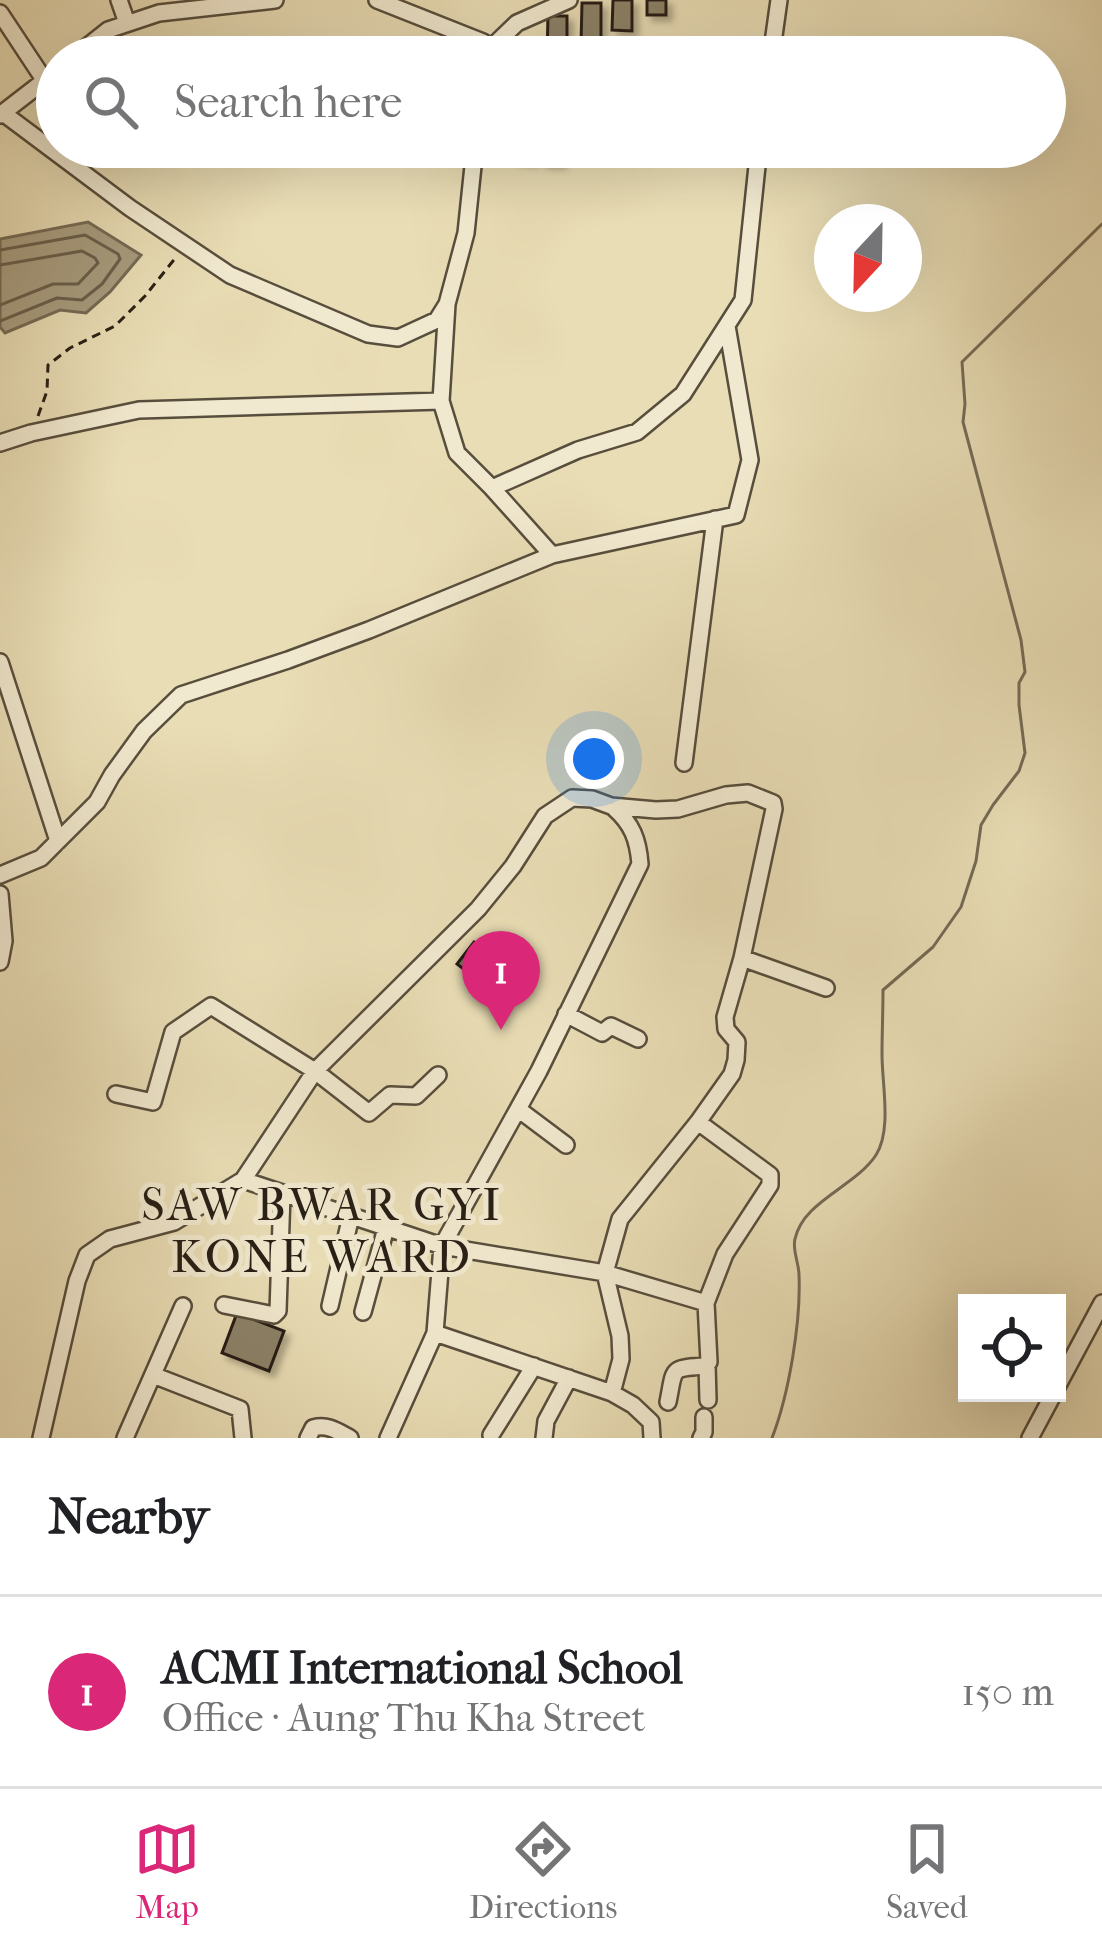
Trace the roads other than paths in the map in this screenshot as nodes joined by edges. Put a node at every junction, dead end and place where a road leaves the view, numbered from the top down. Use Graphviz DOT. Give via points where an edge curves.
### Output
graph roads {
  1 [pos="119,0"];
  2 [pos="275,0"];
  3 [pos="377,0"];
  4 [pos="569,0"];
  5 [pos="779,0"];
  6 [pos="0,13"];
  7 [pos="127,23"];
  8 [pos="100,36"];
  9 [pos="455,36"];
  10 [pos="505,36"];
  11 [pos="774,36"];
  12 [pos="36,57"];
  13 [pos="36,88"];
  14 [pos="2,114"];
  15 [pos="36,139"];
  16 [pos="76,168"];
  17 [pos="473,168"];
  18 [pos="758,168"];
  19 [pos="446,304"];
  20 [pos="727,326"];
  21 [pos="441,401"];
  22 [pos="0,443"];
  23 [pos="491,488"];
  24 [pos="715,519"];
  25 [pos="552,555"];
  26 [pos="0,662"];
  27 [pos="684,763"];
  28 [pos="611,806"];
  29 [pos="58,841"];
  30 [pos="0,874"];
  31 [pos="0,894"];
  32 [pos="742,958"];
  33 [pos="0,962"];
  34 [pos="826,988"];
  35 [pos="566,1015"];
  36 [pos="638,1039"];
  37 [pos="315,1071"];
  38 [pos="438,1075"];
  39 [pos="116,1094"];
  40 [pos="518,1109"];
  41 [pos="698,1122"];
  42 [pos="566,1145"];
  43 [pos="243,1180"];
  44 [pos="282,1194"];
  45 [pos="350,1216"];
  46 [pos="386,1228"];
  47 [pos="442,1246"];
  48 [pos="605,1273"];
  49 [pos="706,1303"];
  50 [pos="1102,1303"];
  51 [pos="224,1305"];
  52 [pos="183,1306"];
  53 [pos="330,1306"];
  54 [pos="363,1312"];
  55 [pos="435,1333"];
  56 [pos="707,1364"];
  57 [pos="534,1366"];
  58 [pos="1066,1370"];
  59 [pos="154,1375"];
  60 [pos="569,1378"];
  61 [pos="612,1393"];
  62 [pos="668,1402"];
  63 [pos="1049,1402"];
  64 [pos="491,1435"];
  65 [pos="41,1438"];
  66 [pos="125,1438"];
  67 [pos="244,1438"];
  68 [pos="308,1438"];
  69 [pos="350,1438"];
  70 [pos="388,1438"];
  71 [pos="544,1438"];
  72 [pos="652,1438"];
  73 [pos="701,1438"];
  74 [pos="1030,1438"];
  1 -- 7 [label="street"];
  2 -- 7 [label="street"];
  3 -- 9 [label="street"];
  4 -- 10 [label="street"];
  5 -- 11 [label="street"];
  6 -- 12 [label="street"];
  7 -- 8 [label="street"];
  13 -- 14 [label="street"];
  14 -- 15 [label="street"];
  16 -- 19 [label="street" via="230,275 368,334 398,338 437,320"];
  17 -- 19 [label="street"];
  18 -- 20 [label="street" via="743,300"];
  19 -- 21 [label="street"];
  20 -- 23 [label="street" via="683,394 637,432"];
  20 -- 24 [label="street" via="750,460 736,515"];
  21 -- 22 [label="street" via="170,407"];
  21 -- 23 [label="street" via="457,452"];
  23 -- 25 [label="street"];
  24 -- 25 [label="street"];
  24 -- 27 [label="street"];
  25 -- 29 [label="street" via="181,695"];
  26 -- 29 [label="street"];
  28 -- 32 [label="street" via="678,809 748,793 773,803"];
  28 -- 35 [label="street" via="628,821 640,863"];
  28 -- 37 [label="street" via="572,798 545,817 478,909"];
  29 -- 30 [label="street" via="41,858"];
  31 -- 33 [label="street"];
  32 -- 34 [label="street"];
  32 -- 41 [label="street" via="725,1017 736,1060"];
  35 -- 36 [label="street"];
  35 -- 40 [label="street"];
  37 -- 38 [label="street" via="369,1113 390,1095 416,1096"];
  37 -- 39 [label="street" via="211,1006 173,1032 153,1102"];
  37 -- 43 [label="street"];
  40 -- 42 [label="street"];
  40 -- 47 [label="street"];
  41 -- 48 [label="street" via="620,1219"];
  41 -- 49 [label="street" via="770,1175"];
  43 -- 44 [label="street"];
  43 -- 65 [label="street" via="174,1222 110,1239 87,1255"];
  44 -- 45 [label="street"];
  44 -- 51 [label="street" via="278,1311"];
  45 -- 46 [label="street"];
  45 -- 53 [label="street"];
  46 -- 47 [label="street"];
  46 -- 54 [label="street"];
  47 -- 48 [label="street"];
  47 -- 55 [label="street"];
  48 -- 49 [label="street"];
  48 -- 61 [label="street" via="622,1359"];
  49 -- 56 [label="street"];
  50 -- 58 [label="street"];
  52 -- 59 [label="street"];
  55 -- 57 [label="street"];
  55 -- 70 [label="street"];
  56 -- 62 [label="street" via="679,1367"];
  56 -- 73 [label="street"];
  57 -- 60 [label="street"];
  57 -- 64 [label="street"];
  59 -- 66 [label="street"];
  59 -- 67 [label="street" via="240,1408"];
  60 -- 61 [label="street"];
  60 -- 71 [label="street"];
  61 -- 72 [label="street" via="651,1422"];
  63 -- 74 [label="street"];
  68 -- 69 [label="street" via="320,1426"];
}
